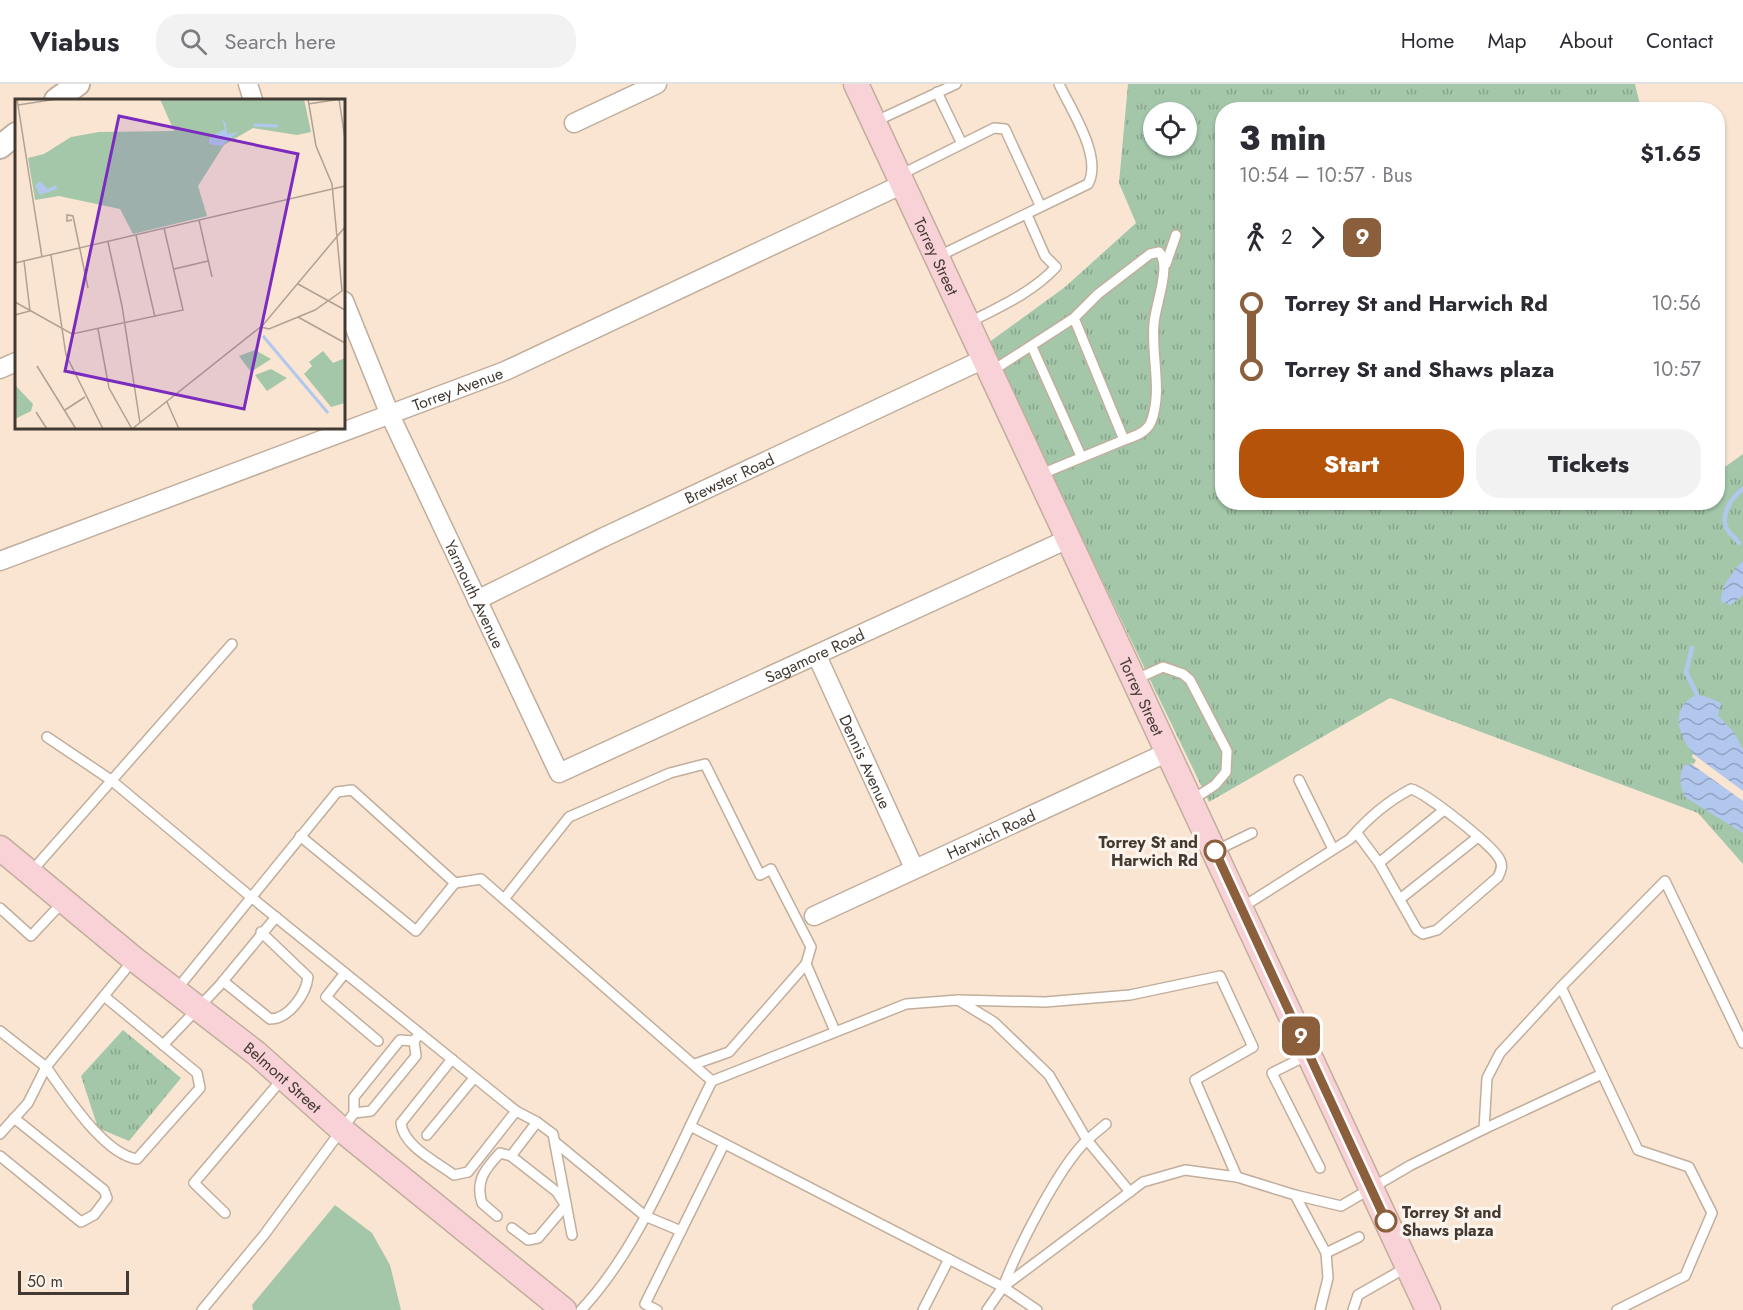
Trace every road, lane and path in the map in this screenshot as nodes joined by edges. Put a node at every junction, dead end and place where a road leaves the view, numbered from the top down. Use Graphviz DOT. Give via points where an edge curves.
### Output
graph roads {
  1 [pos="78,84"];
  2 [pos="248,84"];
  3 [pos="657,84"];
  4 [pos="856,84"];
  5 [pos="956,84"];
  6 [pos="1059,84"];
  7 [pos="937,92"];
  8 [pos="57,99"];
  9 [pos="253,99"];
  10 [pos="874,122"];
  11 [pos="574,123"];
  12 [pos="15,135"];
  13 [pos="962,144"];
  14 [pos="0,147"];
  15 [pos="901,180"];
  16 [pos="1040,205"];
  17 [pos="1027,215"];
  18 [pos="1176,235"];
  19 [pos="937,258"];
  20 [pos="1165,266"];
  21 [pos="345,303"];
  22 [pos="1074,318"];
  23 [pos="968,323"];
  24 [pos="1032,346"];
  25 [pos="15,362"];
  26 [pos="987,366"];
  27 [pos="0,369"];
  28 [pos="390,415"];
  29 [pos="1125,440"];
  30 [pos="1081,456"];
  31 [pos="1038,475"];
  32 [pos="1068,538"];
  33 [pos="0,561"];
  34 [pos="477,600"];
  35 [pos="232,644"];
  36 [pos="817,656"];
  37 [pos="1134,680"];
  38 [pos="48,737"];
  39 [pos="1168,752"];
  40 [pos="559,773"];
  41 [pos="111,780"];
  42 [pos="1299,780"];
  43 [pos="1191,801"];
  44 [pos="1444,810"];
  45 [pos="1356,832"];
  46 [pos="1252,833"];
  47 [pos="300,836"];
  48 [pos="1478,837"];
  49 [pos="0,848"];
  50 [pos="1332,849"];
  51 [pos="1215,851"];
  52 [pos="1379,863"];
  53 [pos="914,867"];
  54 [pos="30,873"];
  55 [pos="454,883"];
  56 [pos="251,897"];
  57 [pos="1400,898"];
  58 [pos="504,899"];
  59 [pos="64,901"];
  60 [pos="0,908"];
  61 [pos="1241,908"];
  62 [pos="814,916"];
  63 [pos="276,917"];
  64 [pos="261,932"];
  65 [pos="134,959"];
  66 [pos="806,964"];
  67 [pos="345,973"];
  68 [pos="223,981"];
  69 [pos="1561,987"];
  70 [pos="175,991"];
  71 [pos="104,996"];
  72 [pos="958,1000"];
  73 [pos="197,1007"];
  74 [pos="0,1031"];
  75 [pos="835,1031"];
  76 [pos="417,1038"];
  77 [pos="378,1041"];
  78 [pos="1743,1043"];
  79 [pos="163,1045"];
  80 [pos="1310,1054"];
  81 [pos="452,1059"];
  82 [pos="695,1064"];
  83 [pos="46,1067"];
  84 [pos="1602,1074"];
  85 [pos="284,1077"];
  86 [pos="474,1078"];
  87 [pos="712,1081"];
  88 [pos="516,1111"];
  89 [pos="14,1118"];
  90 [pos="348,1121"];
  91 [pos="537,1122"];
  92 [pos="1106,1124"];
  93 [pos="690,1126"];
  94 [pos="1484,1129"];
  95 [pos="0,1134"];
  96 [pos="428,1136"];
  97 [pos="1087,1140"];
  98 [pos="555,1142"];
  99 [pos="724,1144"];
  100 [pos="0,1156"];
  101 [pos="511,1156"];
  102 [pos="1320,1168"];
  103 [pos="1238,1176"];
  104 [pos="1371,1188"];
  105 [pos="1130,1192"];
  106 [pos="1295,1195"];
  107 [pos="566,1205"];
  108 [pos="225,1213"];
  109 [pos="497,1216"];
  110 [pos="645,1216"];
  111 [pos="512,1228"];
  112 [pos="681,1231"];
  113 [pos="572,1235"];
  114 [pos="1359,1237"];
  115 [pos="1326,1253"];
  116 [pos="949,1259"];
  117 [pos="1407,1267"];
  118 [pos="1004,1287"];
  119 [pos="558,1308"];
  120 [pos="1034,1309"];
  121 [pos="202,1310"];
  122 [pos="581,1310"];
  123 [pos="657,1310"];
  124 [pos="923,1310"];
  125 [pos="987,1310"];
  126 [pos="1320,1310"];
  127 [pos="1353,1310"];
  128 [pos="1428,1310"];
  129 [pos="1617,1310"];
  1 -- 8 [label="street"];
  2 -- 9 [label="street"];
  3 -- 11 [label="street"];
  4 -- 10 [label="main road, Torrey Street"];
  5 -- 7 [label="lane"];
  6 -- 16 [label="lane" via="1092,152 1092,177 1088,184"];
  7 -- 10 [label="lane"];
  7 -- 13 [label="lane"];
  10 -- 15 [label="main road, Torrey Street"];
  12 -- 14 [label="street"];
  13 -- 15 [label="lane"];
  13 -- 16 [label="lane" via="994,128 1005,129"];
  15 -- 19 [label="main road, Torrey Street"];
  15 -- 28 [label="street, Torrey Avenue" via="562,345"];
  16 -- 17 [label="lane"];
  17 -- 19 [label="lane"];
  17 -- 23 [label="lane" via="1044,256 1056,267 1044,280 1009,303"];
  18 -- 20 [label="lane"];
  19 -- 23 [label="main road, Torrey Street"];
  20 -- 22 [label="lane" via="1159,252 1150,254"];
  20 -- 29 [label="lane" via="1154,323 1154,408 1145,431"];
  21 -- 28 [label="street, Yarmouth Avenue"];
  22 -- 24 [label="lane"];
  22 -- 29 [label="lane"];
  23 -- 26 [label="main road, Torrey Street"];
  24 -- 26 [label="lane"];
  24 -- 30 [label="lane"];
  25 -- 27 [label="street"];
  26 -- 31 [label="main road, Torrey Street"];
  26 -- 34 [label="street, Brewster Road"];
  28 -- 33 [label="street, Torrey Avenue"];
  28 -- 34 [label="street, Yarmouth Avenue"];
  29 -- 30 [label="lane"];
  30 -- 31 [label="lane"];
  31 -- 32 [label="main road, Torrey Street"];
  32 -- 36 [label="street, Sagamore Road"];
  32 -- 37 [label="main road, Torrey Street"];
  34 -- 40 [label="street, Yarmouth Avenue"];
  35 -- 41 [label="lane"];
  36 -- 40 [label="street, Sagamore Road"];
  36 -- 53 [label="street, Dennis Avenue"];
  37 -- 39 [label="main road, Torrey Street"];
  37 -- 43 [label="lane" via="1163,667 1183,674 1190,680 1227,751 1226,772"];
  38 -- 41 [label="lane"];
  39 -- 43 [label="main road, Torrey Street"];
  39 -- 53 [label="street, Harwich Road"];
  41 -- 54 [label="lane"];
  41 -- 56 [label="lane"];
  42 -- 50 [label="lane"];
  43 -- 51 [label="main road, Torrey Street"];
  44 -- 45 [label="lane" via="1411,789 1368,818"];
  44 -- 48 [label="lane"];
  44 -- 52 [label="lane"];
  45 -- 50 [label="lane"];
  45 -- 52 [label="lane"];
  46 -- 51 [label="lane"];
  47 -- 55 [label="lane" via="337,792 352,790"];
  47 -- 55 [label="lane" via="416,931"];
  47 -- 56 [label="lane"];
  48 -- 57 [label="lane"];
  48 -- 57 [label="lane" via="1502,862 1498,878 1437,930 1423,934 1417,930"];
  49 -- 54 [label="main road, Belmont Street"];
  50 -- 61 [label="lane"];
  51 -- 61 [label="main road, Torrey Street"];
  52 -- 57 [label="lane"];
  53 -- 62 [label="street, Harwich Road"];
  54 -- 59 [label="main road, Belmont Street"];
  55 -- 58 [label="lane" via="481,879"];
  56 -- 63 [label="lane"];
  56 -- 70 [label="lane"];
  58 -- 66 [label="lane" via="569,817 670,773 705,764 760,875 771,869 811,947"];
  58 -- 82 [label="lane"];
  59 -- 60 [label="lane" via="31,936"];
  59 -- 65 [label="main road, Belmont Street"];
  61 -- 80 [label="main road, Torrey Street"];
  63 -- 64 [label="lane"];
  63 -- 67 [label="lane"];
  64 -- 68 [label="lane"];
  64 -- 68 [label="lane" via="308,977 307,986 288,1013 270,1019"];
  65 -- 70 [label="main road, Belmont Street"];
  65 -- 71 [label="lane"];
  66 -- 75 [label="lane"];
  66 -- 82 [label="lane" via="729,1052"];
  67 -- 76 [label="lane"];
  67 -- 77 [label="lane" via="326,997"];
  68 -- 73 [label="lane"];
  69 -- 78 [label="lane" via="1665,881"];
  69 -- 84 [label="lane"];
  69 -- 94 [label="lane" via="1500,1053 1487,1077"];
  70 -- 73 [label="main road, Belmont Street"];
  71 -- 79 [label="lane"];
  71 -- 83 [label="lane"];
  72 -- 75 [label="lane" via="906,1004"];
  72 -- 97 [label="lane" via="994,1023 1049,1075"];
  72 -- 103 [label="lane" via="1045,1002 1130,995 1220,976 1253,1047 1196,1080"];
  73 -- 79 [label="lane"];
  73 -- 85 [label="main road, Belmont Street"];
  74 -- 83 [label="lane"];
  75 -- 87 [label="lane"];
  76 -- 81 [label="lane"];
  76 -- 90 [label="lane" via="416,1056 371,1111"];
  76 -- 90 [label="lane" via="400,1040 354,1097"];
  79 -- 83 [label="lane" via="197,1073 200,1088 137,1159 125,1155 91,1128"];
  80 -- 102 [label="lane" via="1272,1073"];
  80 -- 104 [label="main road, Torrey Street"];
  81 -- 86 [label="lane"];
  81 -- 88 [label="lane" via="401,1123 408,1140 454,1175 461,1175 468,1172"];
  82 -- 87 [label="lane"];
  83 -- 89 [label="lane" via="28,1103"];
  84 -- 94 [label="lane"];
  84 -- 129 [label="lane" via="1638,1150 1689,1167 1712,1213 1685,1276"];
  85 -- 90 [label="main road, Belmont Street"];
  85 -- 108 [label="lane" via="194,1183"];
  86 -- 88 [label="lane"];
  86 -- 96 [label="lane"];
  87 -- 93 [label="lane"];
  88 -- 91 [label="lane"];
  89 -- 95 [label="lane"];
  89 -- 100 [label="lane" via="104,1190 107,1198 94,1215 81,1222"];
  90 -- 119 [label="main road, Belmont Street"];
  90 -- 121 [label="lane"];
  91 -- 98 [label="lane" via="554,1134"];
  91 -- 101 [label="lane"];
  92 -- 97 [label="lane"];
  93 -- 99 [label="lane"];
  93 -- 110 [label="lane"];
  94 -- 104 [label="lane"];
  97 -- 105 [label="lane"];
  97 -- 118 [label="lane" via="1072,1154 1012,1262"];
  98 -- 107 [label="lane"];
  98 -- 110 [label="lane"];
  99 -- 112 [label="lane"];
  99 -- 116 [label="lane"];
  101 -- 107 [label="lane" via="557,1192"];
  101 -- 109 [label="lane" via="500,1153 479,1181 482,1203"];
  103 -- 105 [label="lane" via="1185,1170 1143,1182"];
  103 -- 106 [label="lane"];
  104 -- 106 [label="lane" via="1341,1206"];
  104 -- 117 [label="main road, Torrey Street"];
  105 -- 118 [label="lane"];
  106 -- 115 [label="lane"];
  107 -- 111 [label="lane" via="538,1238 528,1240"];
  107 -- 113 [label="lane"];
  110 -- 112 [label="lane"];
  110 -- 122 [label="lane" via="597,1293"];
  112 -- 123 [label="lane" via="645,1304"];
  114 -- 115 [label="lane"];
  115 -- 126 [label="lane" via="1328,1278"];
  116 -- 118 [label="lane"];
  116 -- 124 [label="lane"];
  117 -- 127 [label="lane" via="1358,1295"];
  117 -- 128 [label="main road, Torrey Street"];
  118 -- 120 [label="lane"];
  118 -- 125 [label="lane"];
}
